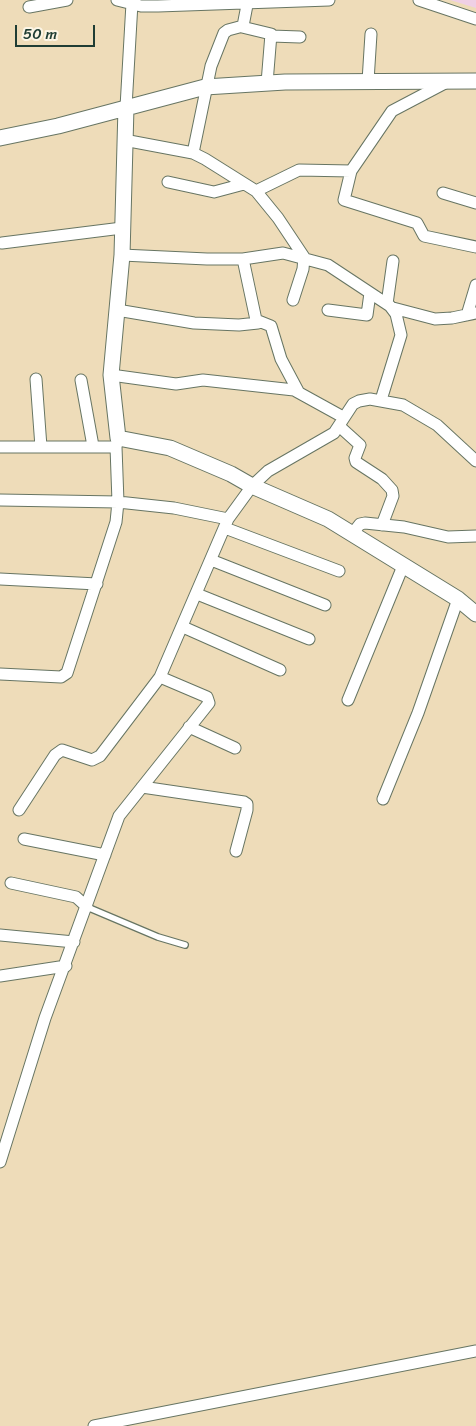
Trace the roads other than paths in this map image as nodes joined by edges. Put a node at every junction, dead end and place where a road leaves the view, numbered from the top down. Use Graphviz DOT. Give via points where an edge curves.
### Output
graph roads {
  1 [pos="67,0"];
  2 [pos="117,0"];
  3 [pos="311,0"];
  4 [pos="329,0"];
  5 [pos="418,0"];
  6 [pos="235,1"];
  7 [pos="248,1"];
  8 [pos="280,1"];
  9 [pos="132,3"];
  10 [pos="29,6"];
  11 [pos="476,19"];
  12 [pos="242,27"];
  13 [pos="371,34"];
  14 [pos="271,36"];
  15 [pos="300,37"];
  16 [pos="368,81"];
  17 [pos="449,81"];
  18 [pos="476,81"];
  19 [pos="267,83"];
  20 [pos="205,87"];
  21 [pos="126,107"];
  22 [pos="0,138"];
  23 [pos="124,140"];
  24 [pos="192,153"];
  25 [pos="351,171"];
  26 [pos="168,182"];
  27 [pos="244,184"];
  28 [pos="256,192"];
  29 [pos="444,193"];
  30 [pos="476,203"];
  31 [pos="122,228"];
  32 [pos="2,243"];
  33 [pos="476,247"];
  34 [pos="122,255"];
  35 [pos="304,257"];
  36 [pos="243,258"];
  37 [pos="393,260"];
  38 [pos="476,285"];
  39 [pos="370,293"];
  40 [pos="293,300"];
  41 [pos="390,306"];
  42 [pos="118,310"];
  43 [pos="328,310"];
  44 [pos="472,314"];
  45 [pos="258,322"];
  46 [pos="111,375"];
  47 [pos="36,379"];
  48 [pos="81,380"];
  49 [pos="298,391"];
  50 [pos="381,400"];
  51 [pos="341,422"];
  52 [pos="117,442"];
  53 [pos="476,444"];
  54 [pos="93,446"];
  55 [pos="0,447"];
  56 [pos="40,447"];
  57 [pos="473,458"];
  58 [pos="252,486"];
  59 [pos="0,500"];
  60 [pos="118,502"];
  61 [pos="226,523"];
  62 [pos="382,525"];
  63 [pos="353,533"];
  64 [pos="476,536"];
  65 [pos="211,560"];
  66 [pos="403,566"];
  67 [pos="339,571"];
  68 [pos="0,579"];
  69 [pos="97,584"];
  70 [pos="197,594"];
  71 [pos="458,600"];
  72 [pos="325,605"];
  73 [pos="476,614"];
  74 [pos="183,627"];
  75 [pos="309,639"];
  76 [pos="280,670"];
  77 [pos="0,674"];
  78 [pos="160,677"];
  79 [pos="348,700"];
  80 [pos="189,727"];
  81 [pos="234,748"];
  82 [pos="142,787"];
  83 [pos="383,799"];
  84 [pos="19,810"];
  85 [pos="24,839"];
  86 [pos="236,850"];
  87 [pos="105,855"];
  88 [pos="11,883"];
  89 [pos="87,907"];
  90 [pos="0,935"];
  91 [pos="74,942"];
  92 [pos="185,946"];
  93 [pos="66,966"];
  94 [pos="0,976"];
  95 [pos="0,1162"];
  96 [pos="476,1351"];
  97 [pos="94,1426"];
  1 -- 10 [label="street"];
  2 -- 9 [label="street"];
  3 -- 4 [label="street"];
  3 -- 8 [label="street"];
  5 -- 11 [label="street"];
  6 -- 7 [label="street"];
  6 -- 9 [label="street" via="158,6"];
  7 -- 8 [label="street"];
  7 -- 12 [label="street"];
  9 -- 21 [label="street"];
  12 -- 14 [label="street" via="270,33"];
  12 -- 20 [label="street" via="224,33"];
  13 -- 16 [label="street"];
  14 -- 15 [label="street"];
  14 -- 19 [label="street"];
  16 -- 17 [label="street"];
  16 -- 19 [label="street"];
  17 -- 18 [label="street"];
  17 -- 25 [label="street" via="392,112"];
  19 -- 20 [label="street"];
  20 -- 21 [label="street"];
  20 -- 24 [label="street"];
  21 -- 22 [label="street"];
  21 -- 23 [label="street"];
  23 -- 24 [label="street"];
  23 -- 31 [label="street"];
  24 -- 27 [label="street"];
  25 -- 28 [label="street" via="305,169"];
  25 -- 33 [label="street" via="344,200 417,223 424,236"];
  26 -- 27 [label="street" via="214,192"];
  27 -- 28 [label="street"];
  28 -- 35 [label="street"];
  29 -- 30 [label="street"];
  31 -- 32 [label="street"];
  31 -- 34 [label="street"];
  34 -- 36 [label="street" via="168,259"];
  34 -- 42 [label="street"];
  35 -- 36 [label="street" via="276,253"];
  35 -- 39 [label="street" via="328,265"];
  35 -- 40 [label="street"];
  36 -- 45 [label="street"];
  37 -- 41 [label="street"];
  38 -- 44 [label="street"];
  39 -- 41 [label="street"];
  39 -- 43 [label="street" via="367,315"];
  41 -- 44 [label="street" via="435,319"];
  41 -- 50 [label="street" via="401,335"];
  42 -- 45 [label="street" via="172,321 239,325"];
  42 -- 46 [label="street"];
  45 -- 49 [label="street" via="271,326 281,358"];
  46 -- 49 [label="street" via="176,384 202,380"];
  46 -- 52 [label="street"];
  47 -- 56 [label="street"];
  48 -- 54 [label="street"];
  49 -- 51 [label="street"];
  50 -- 51 [label="street" via="359,400"];
  50 -- 57 [label="street" via="403,405 425,416"];
  51 -- 58 [label="street" via="328,437 268,471"];
  51 -- 62 [label="street" via="360,445 356,462 382,479 392,490 393,496"];
  52 -- 54 [label="street"];
  52 -- 58 [label="street" via="170,448"];
  52 -- 60 [label="street"];
  53 -- 57 [label="street"];
  54 -- 56 [label="street"];
  55 -- 56 [label="street"];
  58 -- 61 [label="street"];
  58 -- 63 [label="street"];
  59 -- 60 [label="street"];
  60 -- 61 [label="street" via="174,508"];
  60 -- 69 [label="street" via="116,522"];
  61 -- 65 [label="street"];
  61 -- 67 [label="street"];
  62 -- 63 [label="street" via="362,523"];
  62 -- 64 [label="street" via="448,537"];
  63 -- 66 [label="street"];
  65 -- 70 [label="street"];
  65 -- 72 [label="street"];
  66 -- 71 [label="street"];
  66 -- 79 [label="street"];
  68 -- 69 [label="street"];
  69 -- 77 [label="street" via="65,676"];
  70 -- 74 [label="street"];
  70 -- 75 [label="street"];
  71 -- 73 [label="street"];
  71 -- 83 [label="street"];
  74 -- 76 [label="street"];
  74 -- 78 [label="street"];
  78 -- 80 [label="street" via="209,700"];
  78 -- 84 [label="street" via="100,756 92,760 62,750 55,755"];
  80 -- 81 [label="street"];
  80 -- 82 [label="street"];
  82 -- 86 [label="street" via="244,802 248,807"];
  82 -- 87 [label="street" via="119,816"];
  85 -- 87 [label="street"];
  87 -- 89 [label="street"];
  88 -- 89 [label="street" via="76,897"];
  89 -- 91 [label="street"];
  89 -- 92 [label="lane"];
  90 -- 91 [label="street"];
  91 -- 93 [label="street"];
  93 -- 94 [label="street"];
  93 -- 95 [label="street"];
  96 -- 97 [label="street"];
}
